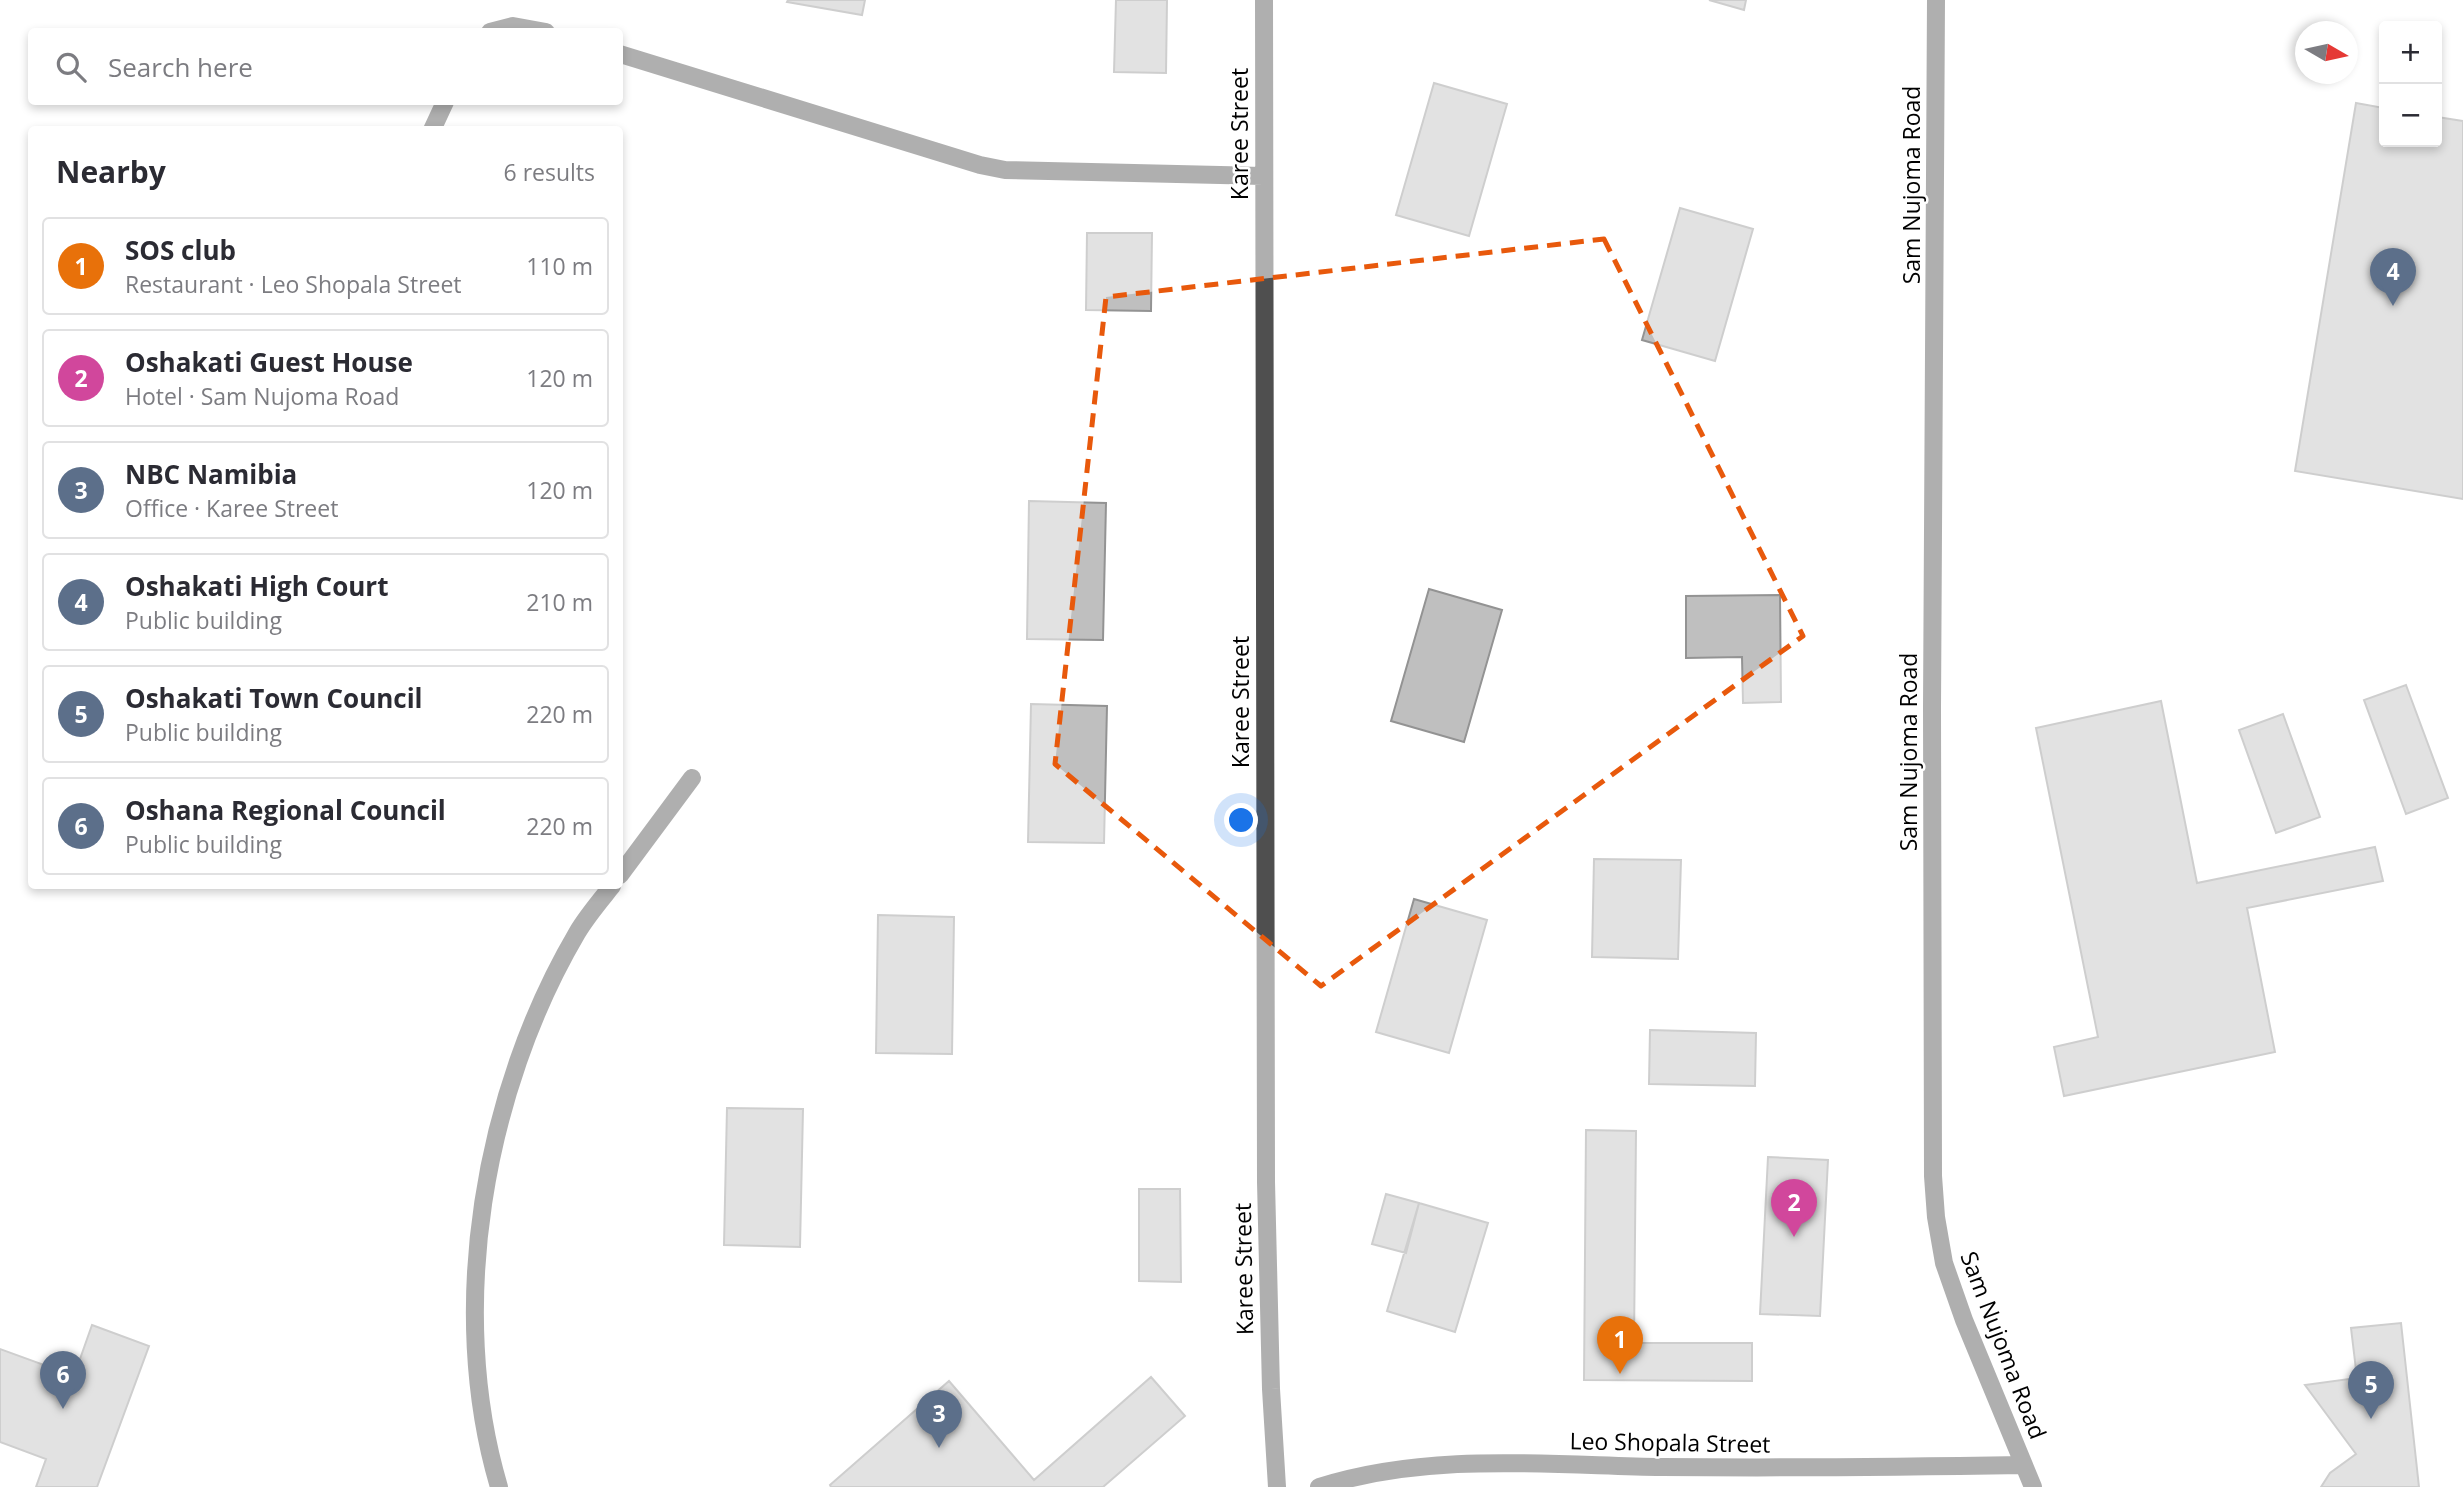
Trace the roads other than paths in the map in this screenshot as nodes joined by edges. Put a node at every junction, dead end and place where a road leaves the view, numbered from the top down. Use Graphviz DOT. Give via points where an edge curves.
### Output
graph roads {
  1 [pos="1264,0"];
  2 [pos="1936,0"];
  3 [pos="505,28"];
  4 [pos="524,28"];
  5 [pos="623,55"];
  6 [pos="444,105"];
  7 [pos="434,126"];
  8 [pos="1263,176"];
  9 [pos="692,778"];
  10 [pos="623,871"];
  11 [pos="610,889"];
  12 [pos="2024,1465"];
  13 [pos="499,1487"];
  14 [pos="1277,1487"];
  15 [pos="1319,1487"];
  16 [pos="2033,1487"];
  1 -- 8 [label="street, Karee Street"];
  2 -- 12 [label="street, Sam Nujoma Road" via="1933,1176 1944,1263"];
  3 -- 4 [label="street"];
  5 -- 8 [label="street" via="1005,170"];
  6 -- 7 [label="street"];
  8 -- 14 [label="street, Karee Street" via="1266,1182"];
  9 -- 10 [label="street"];
  11 -- 13 [label="street" via="578,932 531,1024 502,1112 483,1197 474,1290 484,1416"];
  12 -- 15 [label="street, Leo Shopala Street" via="1467,1464 1397,1468"];
  12 -- 16 [label="street, Sam Nujoma Road"];
}
